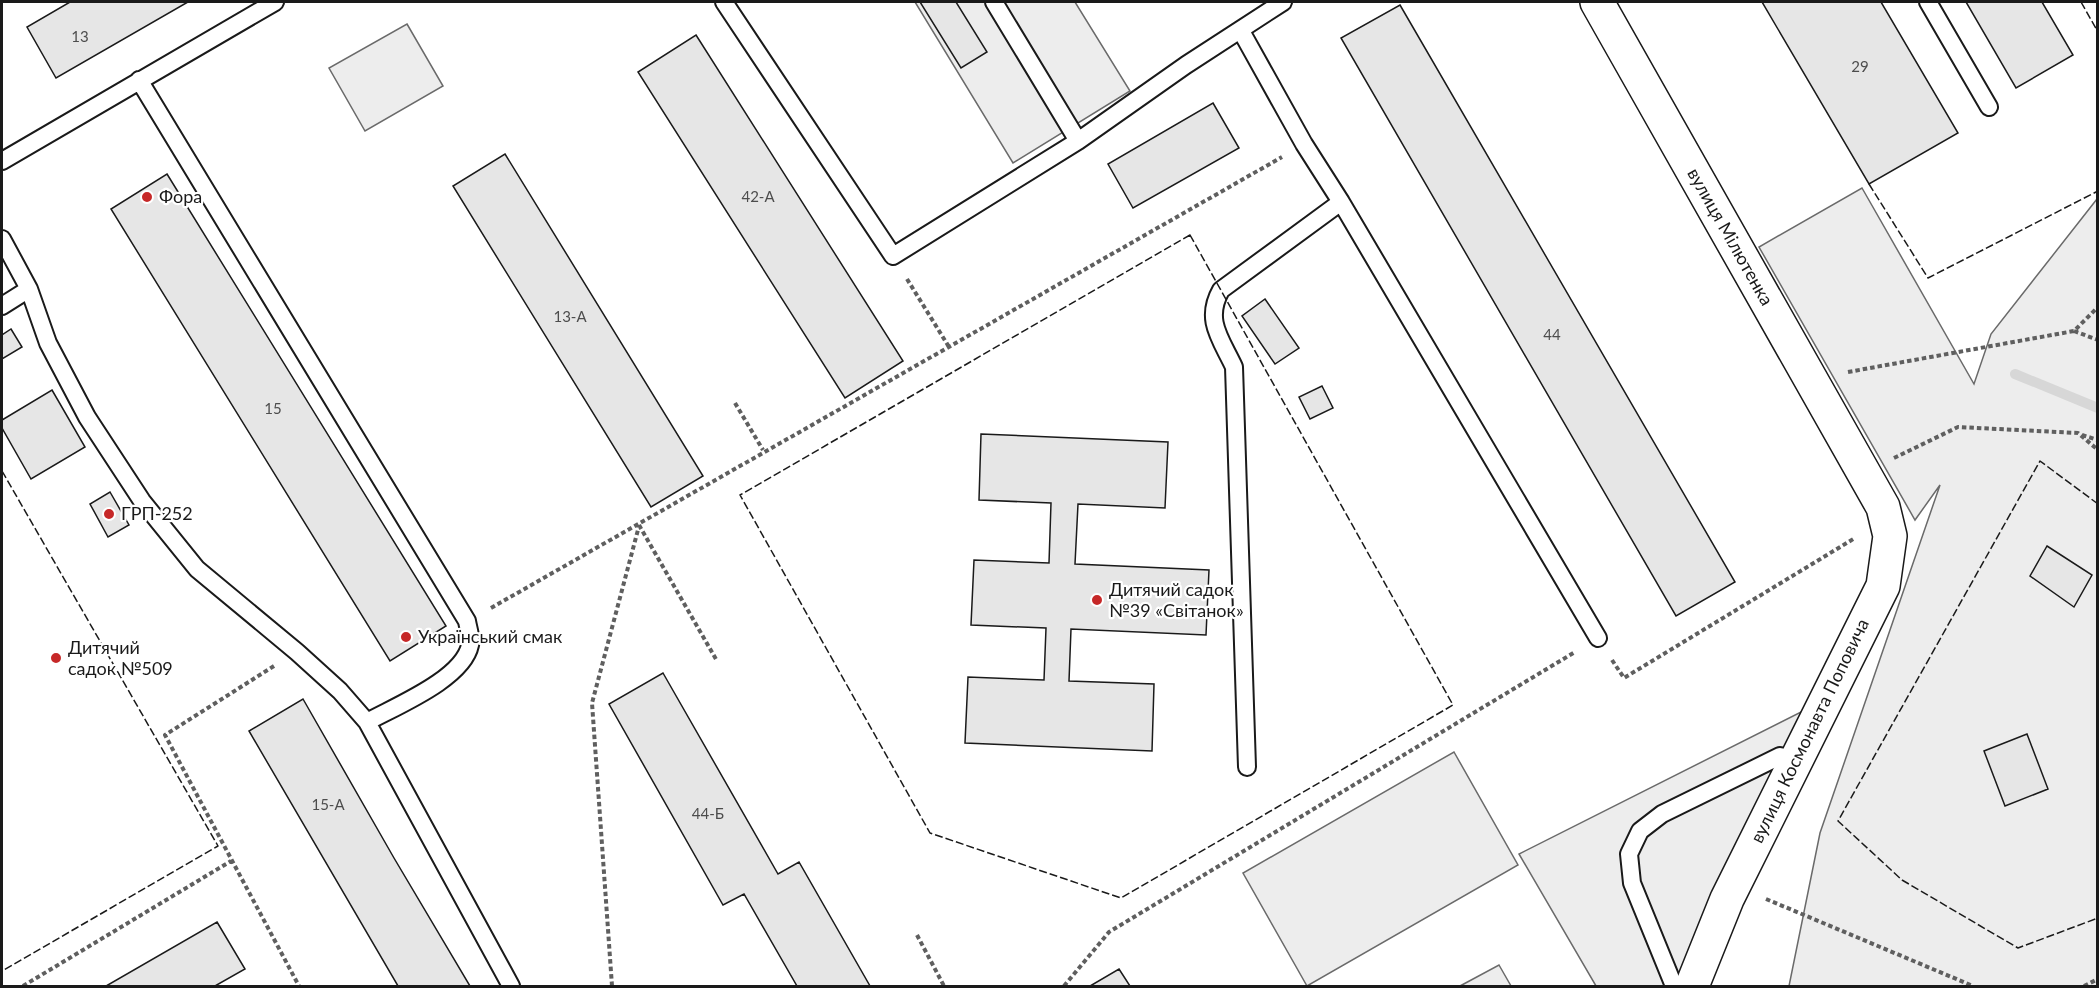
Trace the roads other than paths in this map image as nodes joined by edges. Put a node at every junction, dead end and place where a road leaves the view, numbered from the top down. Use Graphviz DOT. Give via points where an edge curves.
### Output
graph roads {
  1 [pos="275,2"];
  2 [pos="724,2"];
  3 [pos="994,2"];
  4 [pos="1283,2"];
  5 [pos="1597,2"];
  6 [pos="1928,2"];
  7 [pos="1241,31"];
  8 [pos="139,81"];
  9 [pos="1989,107"];
  10 [pos="1078,141"];
  11 [pos="2,160"];
  12 [pos="1341,202"];
  13 [pos="2,239"];
  14 [pos="29,289"];
  15 [pos="2,306"];
  16 [pos="1864,473"];
  17 [pos="1598,638"];
  18 [pos="367,722"];
  19 [pos="1795,762"];
  20 [pos="1247,767"];
  21 [pos="511,987"];
  22 [pos="1674,987"];
  23 [pos="1692,987"];
  1 -- 8 [label="lane"];
  2 -- 10 [label="lane" via="893,256"];
  3 -- 10 [label="lane"];
  4 -- 7 [label="lane"];
  5 -- 16 [label="street, вулиця Мілютенка"];
  6 -- 9 [label="lane"];
  7 -- 10 [label="lane"];
  7 -- 12 [label="lane"];
  8 -- 11 [label="lane"];
  8 -- 18 [label="lane" via="467,621 471,642 464,660 452,673"];
  12 -- 17 [label="lane"];
  12 -- 20 [label="lane" via="1221,290 1212,309 1215,327 1234,367"];
  13 -- 14 [label="lane"];
  14 -- 15 [label="lane"];
  14 -- 18 [label="lane" via="48,343 87,417 142,501 197,569 297,652"];
  16 -- 19 [label="street, вулиця Космонавта Поповича" via="1883,507 1890,536 1883,586"];
  18 -- 21 [label="lane"];
  19 -- 22 [label="lane" via="1779,756 1662,814 1640,831 1629,854 1632,883"];
  19 -- 23 [label="street, вулиця Космонавта Поповича" via="1734,885"];
}
